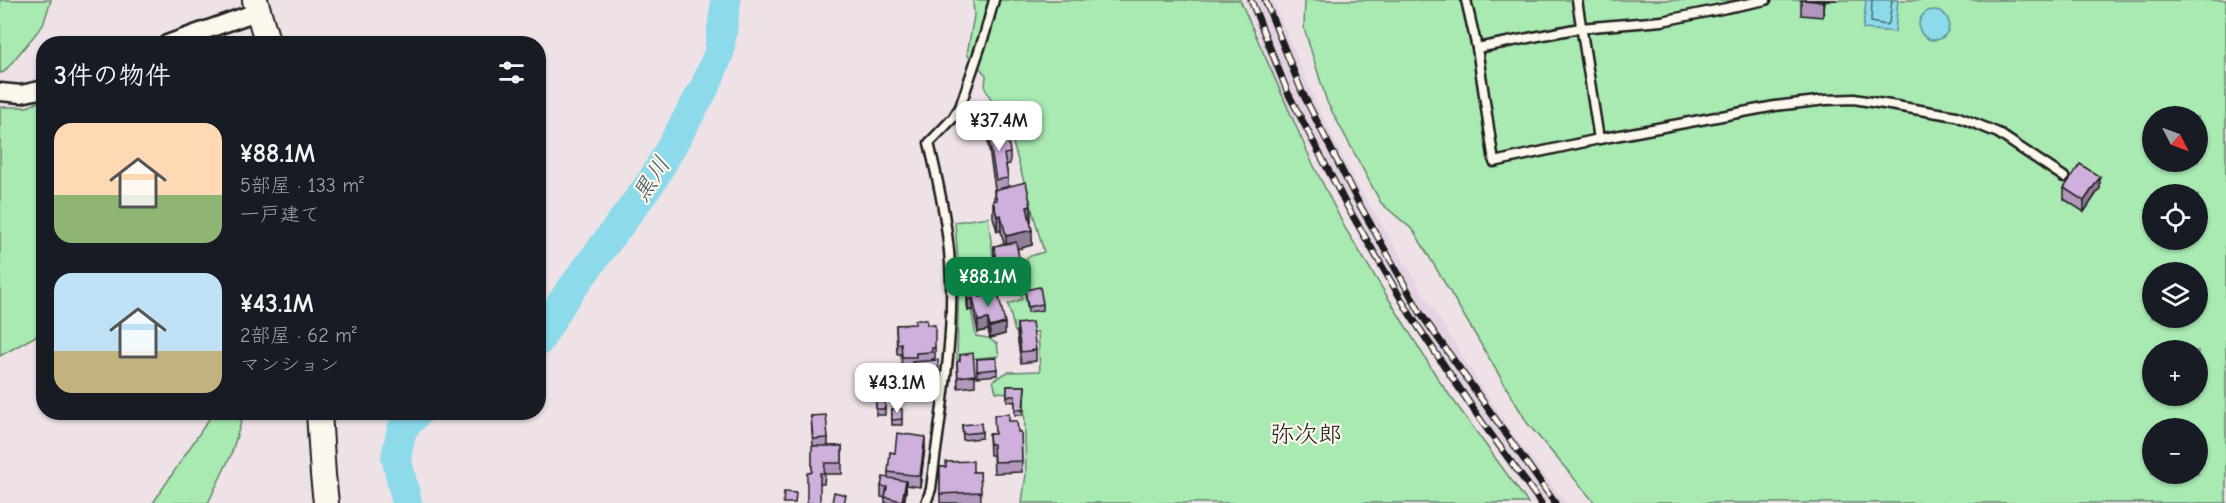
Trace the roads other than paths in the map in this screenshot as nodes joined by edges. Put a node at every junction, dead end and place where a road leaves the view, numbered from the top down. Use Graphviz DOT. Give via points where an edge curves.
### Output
graph roads {
  1 [pos="994,0"];
  2 [pos="1466,0"];
  3 [pos="1577,0"];
  4 [pos="1766,0"];
  5 [pos="257,6"];
  6 [pos="1580,28"];
  7 [pos="186,36"];
  8 [pos="266,36"];
  9 [pos="1477,48"];
  10 [pos="36,91"];
  11 [pos="0,92"];
  12 [pos="1599,139"];
  13 [pos="2064,177"];
  14 [pos="319,420"];
  15 [pos="326,503"];
  16 [pos="926,503"];
  1 -- 16 [label="lane" via="960,107 929,143 947,233 951,284 950,334"];
  2 -- 9 [label="lane"];
  3 -- 6 [label="lane"];
  4 -- 6 [label="lane" via="1662,21"];
  5 -- 7 [label="street"];
  5 -- 8 [label="main road"];
  6 -- 9 [label="lane"];
  6 -- 12 [label="lane"];
  9 -- 12 [label="lane" via="1494,162"];
  10 -- 11 [label="street"];
  12 -- 13 [label="lane" via="1775,106 1854,99 1956,116 1998,133"];
  14 -- 15 [label="main road"];
}
